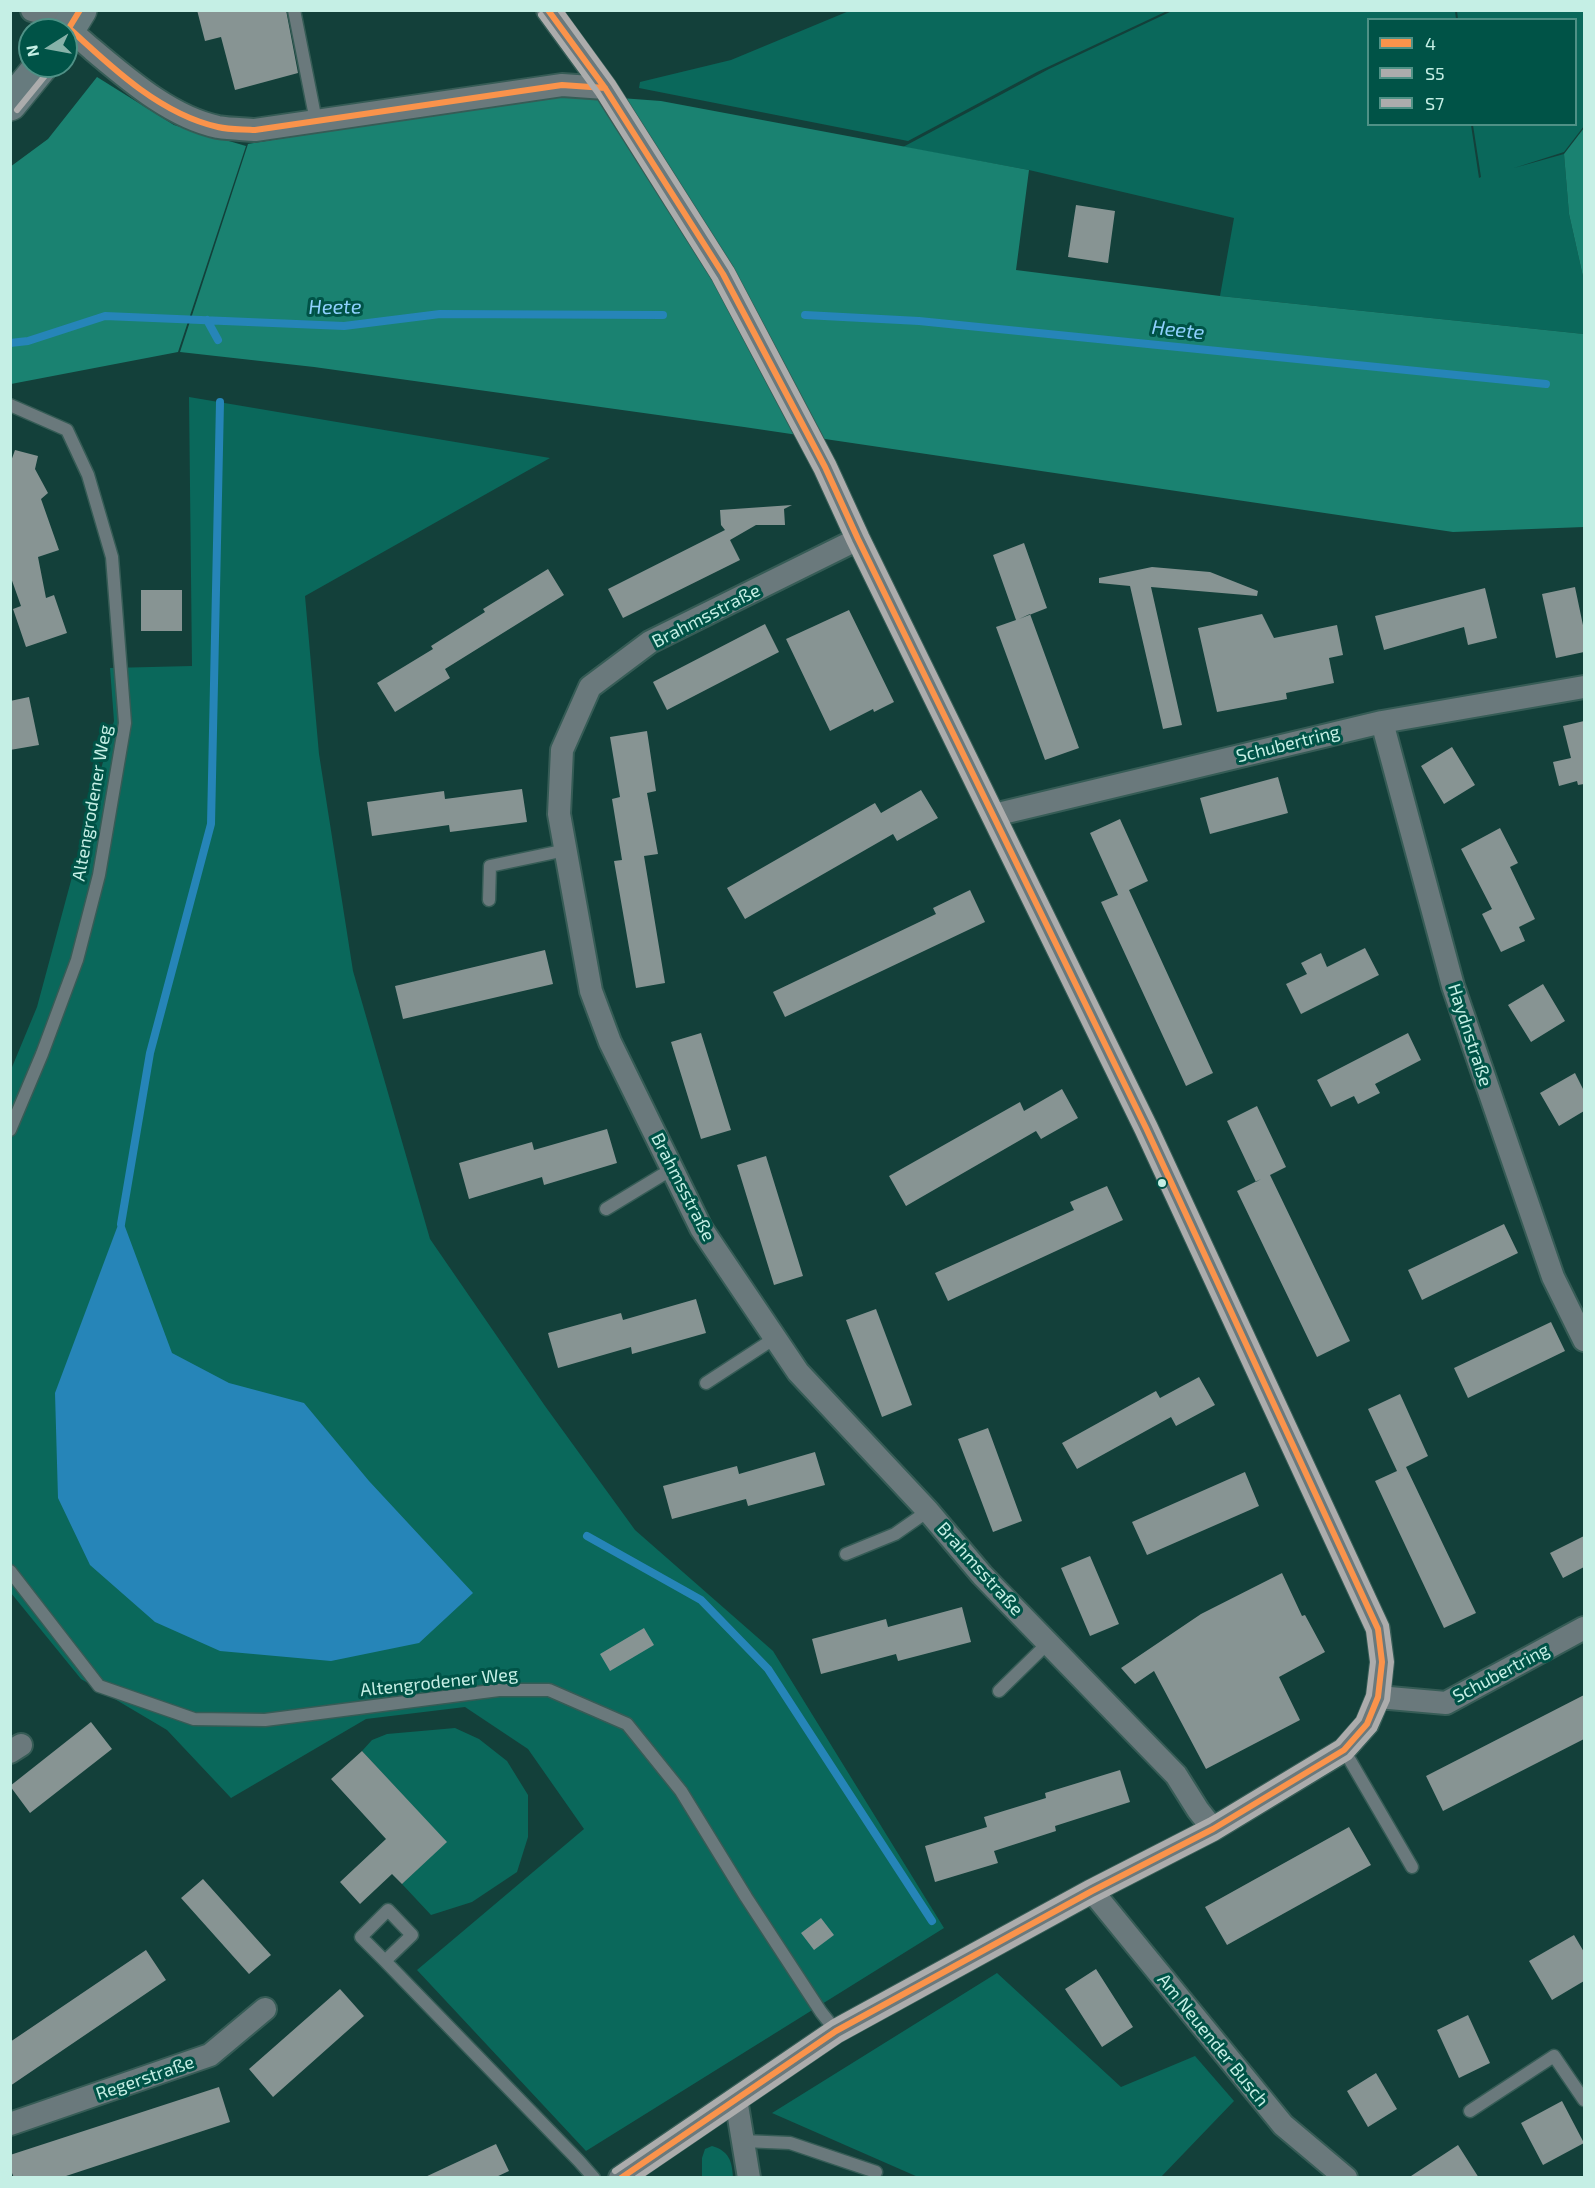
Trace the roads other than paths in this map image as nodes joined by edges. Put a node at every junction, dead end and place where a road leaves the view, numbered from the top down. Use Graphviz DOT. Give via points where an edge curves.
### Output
graph roads {
  1 [pos="32,10"];
  2 [pos="294,10"];
  3 [pos="548,10"];
  4 [pos="56,18"];
  5 [pos="78,31"];
  6 [pos="31,78"];
  7 [pos="605,88"];
  8 [pos="10,104"];
  9 [pos="316,121"];
  10 [pos="10,405"];
  11 [pos="858,539"];
  12 [pos="1584,687"];
  13 [pos="1382,722"];
  14 [pos="994,815"];
  15 [pos="566,850"];
  16 [pos="489,900"];
  17 [pos="10,1130"];
  18 [pos="672,1169"];
  19 [pos="606,1209"];
  20 [pos="775,1338"];
  21 [pos="1584,1340"];
  22 [pos="706,1383"];
  23 [pos="928,1511"];
  24 [pos="846,1554"];
  25 [pos="10,1571"];
  26 [pos="1584,1628"];
  27 [pos="1048,1643"];
  28 [pos="999,1691"];
  29 [pos="1378,1697"];
  30 [pos="1344,1750"];
  31 [pos="1214,1829"];
  32 [pos="1412,1867"];
  33 [pos="1092,1891"];
  34 [pos="385,1961"];
  35 [pos="266,2009"];
  36 [pos="836,2031"];
  37 [pos="736,2099"];
  38 [pos="1584,2100"];
  39 [pos="1470,2111"];
  40 [pos="10,2124"];
  41 [pos="743,2141"];
  42 [pos="876,2172"];
  43 [pos="594,2178"];
  44 [pos="620,2178"];
  45 [pos="748,2178"];
  46 [pos="1346,2178"];
  1 -- 4 [label="street"];
  2 -- 9 [label="lane"];
  3 -- 7 [label="street"];
  5 -- 9 [label="street" via="93,50 177,113 218,127 255,130"];
  6 -- 8 [label="main road"];
  7 -- 9 [label="street" via="562,85"];
  7 -- 11 [label="street" via="723,274 825,467"];
  10 -- 17 [label="lane, Altengrodener Weg" via="67,430 88,475 112,557 125,723 99,875 77,960"];
  11 -- 14 [label="street"];
  11 -- 15 [label="street, Brahmsstraße" via="650,642 590,687 562,750 559,814"];
  12 -- 13 [label="street, Schubertring"];
  13 -- 14 [label="street, Schubertring"];
  13 -- 21 [label="street, Haydnstraße" via="1453,986 1549,1267"];
  14 -- 29 [label="street" via="1146,1128 1378,1629 1382,1662"];
  15 -- 16 [label="lane" via="490,866"];
  15 -- 18 [label="street, Brahmsstraße" via="591,991 610,1042"];
  18 -- 19 [label="lane"];
  18 -- 20 [label="street, Brahmsstraße" via="701,1228"];
  20 -- 22 [label="lane"];
  20 -- 23 [label="street, Brahmsstraße" via="798,1372"];
  23 -- 24 [label="lane" via="895,1534"];
  23 -- 27 [label="street, Brahmsstraße" via="982,1575"];
  25 -- 36 [label="lane, Altengrodener Weg" via="99,1686 194,1719 265,1720 499,1690 549,1690 627,1724 681,1791 746,1898"];
  26 -- 29 [label="street, Schubertring" via="1446,1702"];
  27 -- 28 [label="lane"];
  27 -- 31 [label="street, Brahmsstraße" via="1176,1775"];
  29 -- 30 [label="street" via="1367,1724"];
  30 -- 31 [label="street"];
  30 -- 32 [label="lane"];
  31 -- 33 [label="street"];
  33 -- 36 [label="street"];
  33 -- 46 [label="street, Am Neuender Busch" via="1283,2125"];
  34 -- 43 [label="lane"];
  35 -- 40 [label="street, Regerstraße" via="210,2055"];
  36 -- 37 [label="street"];
  37 -- 41 [label="street"];
  37 -- 44 [label="street"];
  38 -- 39 [label="lane" via="1554,2056"];
  41 -- 42 [label="lane" via="790,2143"];
  41 -- 45 [label="street"];
}
